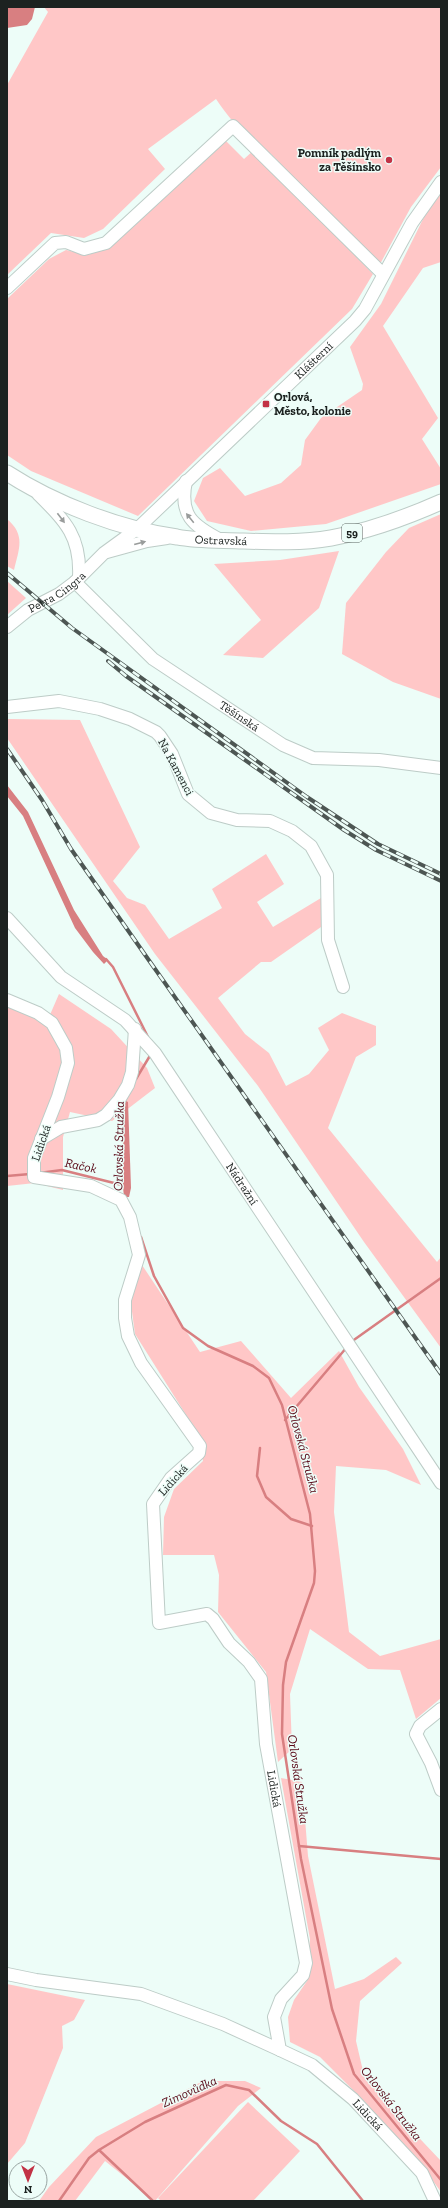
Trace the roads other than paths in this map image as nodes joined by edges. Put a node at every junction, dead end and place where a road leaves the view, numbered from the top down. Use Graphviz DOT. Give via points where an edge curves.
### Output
graph roads {
  1 [pos="441,182"];
  2 [pos="383,274"];
  3 [pos="7,288"];
  4 [pos="7,473"];
  5 [pos="186,481"];
  6 [pos="34,490"];
  7 [pos="441,502"];
  8 [pos="137,529"];
  9 [pos="177,538"];
  10 [pos="222,540"];
  11 [pos="104,553"];
  12 [pos="77,579"];
  13 [pos="7,628"];
  14 [pos="7,707"];
  15 [pos="441,768"];
  16 [pos="7,918"];
  17 [pos="343,987"];
  18 [pos="7,1000"];
  19 [pos="135,1029"];
  20 [pos="41,1139"];
  21 [pos="441,1483"];
  22 [pos="441,1709"];
  23 [pos="441,1790"];
  24 [pos="7,1974"];
  25 [pos="280,2050"];
  26 [pos="435,2201"];
  1 -- 2 [label="street, Klášterní" via="412,223"];
  2 -- 3 [label="street" via="233,126 106,243 84,249 66,242 56,243"];
  2 -- 5 [label="street, Klášterní" via="365,309 355,321"];
  4 -- 6 [label="main road, Ostravská / 59"];
  5 -- 8 [label="street, Klášterní"];
  10 -- 5 [label="street, one-way" via="203,530 186,513"];
  6 -- 8 [label="main road, Ostravská / 59"];
  6 -- 12 [label="street, one-way" via="56,512 74,539 79,555"];
  7 -- 10 [label="main road, Ostravská / 59" via="382,525 331,538 286,542"];
  8 -- 9 [label="main road, Ostravská / 59"];
  8 -- 11 [label="street, Petra Cingra"];
  9 -- 10 [label="main road, Ostravská / 59"];
  11 -- 9 [label="street, one-way" via="148,541"];
  11 -- 12 [label="street, Petra Cingra"];
  12 -- 13 [label="street, Petra Cingra" via="59,594 28,610"];
  12 -- 15 [label="street, Těšínská" via="153,659 283,745 314,758 379,760"];
  14 -- 17 [label="street, Na Kamenci" via="60,701 100,709 130,719 160,736 172,754 188,794 211,813 237,820 270,821 292,831 311,846 327,875 328,940"];
  16 -- 19 [label="street, Nádražní" via="61,977"];
  18 -- 20 [label="street, Lidická" via="38,1013 52,1023 66,1048 66,1076"];
  19 -- 20 [label="street" via="132,1072 119,1100 98,1120 61,1127"];
  19 -- 21 [label="street, Nádražní" via="174,1081"];
  20 -- 25 [label="street, Lidická" via="34,1158 34,1177 91,1186 121,1200 130,1217 139,1255 125,1300 124,1318 128,1336 141,1363 200,1446 199,1453 171,1478 153,1504 159,1624 207,1614 228,1643 249,1662 261,1679 266,1744 306,1963 303,1975 281,1999 274,2017"];
  22 -- 23 [label="street" via="420,1726 416,1734"];
  24 -- 25 [label="street, Lidická" via="141,1994 216,2021"];
  25 -- 26 [label="street, Lidická" via="312,2065 353,2099 422,2173"];
}
